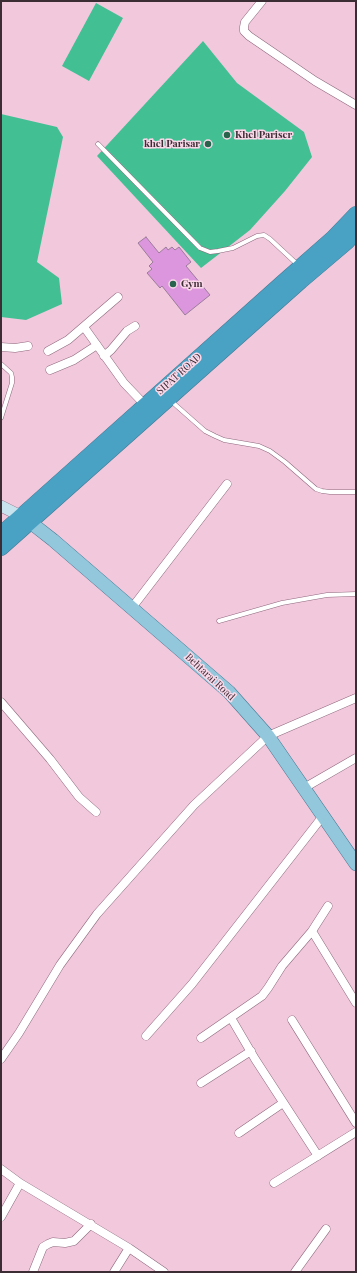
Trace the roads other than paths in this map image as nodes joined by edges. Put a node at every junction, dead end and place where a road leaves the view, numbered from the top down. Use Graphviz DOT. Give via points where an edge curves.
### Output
graph roads {
  1 [pos="262,1"];
  2 [pos="356,105"];
  3 [pos="98,144"];
  4 [pos="356,214"];
  5 [pos="356,232"];
  6 [pos="300,267"];
  7 [pos="118,296"];
  8 [pos="135,326"];
  9 [pos="84,327"];
  10 [pos="97,345"];
  11 [pos="28,346"];
  12 [pos="1,347"];
  13 [pos="48,351"];
  14 [pos="104,356"];
  15 [pos="1,364"];
  16 [pos="50,370"];
  17 [pos="168,399"];
  18 [pos="145,405"];
  19 [pos="1,418"];
  20 [pos="227,484"];
  21 [pos="356,492"];
  22 [pos="1,506"];
  23 [pos="25,519"];
  24 [pos="1,534"];
  25 [pos="1,548"];
  26 [pos="356,594"];
  27 [pos="131,609"];
  28 [pos="219,621"];
  29 [pos="356,698"];
  30 [pos="1,702"];
  31 [pos="268,736"];
  32 [pos="356,758"];
  33 [pos="304,788"];
  34 [pos="96,812"];
  35 [pos="323,816"];
  36 [pos="356,864"];
  37 [pos="328,906"];
  38 [pos="312,931"];
  39 [pos="356,1003"];
  40 [pos="231,1018"];
  41 [pos="292,1020"];
  42 [pos="146,1036"];
  43 [pos="201,1038"];
  44 [pos="250,1051"];
  45 [pos="1,1059"];
  46 [pos="201,1083"];
  47 [pos="283,1103"];
  48 [pos="356,1123"];
  49 [pos="356,1132"];
  50 [pos="239,1133"];
  51 [pos="318,1156"];
  52 [pos="1,1169"];
  53 [pos="20,1183"];
  54 [pos="274,1183"];
  55 [pos="1,1218"];
  56 [pos="91,1224"];
  57 [pos="326,1229"];
  58 [pos="130,1248"];
  59 [pos="33,1272"];
  60 [pos="114,1272"];
  61 [pos="164,1272"];
  62 [pos="295,1272"];
  1 -- 2 [label="street" via="245,22 244,31 248,36"];
  3 -- 6 [label="lane" via="200,248 210,252 233,248 264,235"];
  4 -- 6 [label="highway, SIPAT ROAD"];
  5 -- 17 [label="highway, SIPAT ROAD"];
  6 -- 18 [label="highway, SIPAT ROAD"];
  7 -- 9 [label="street"];
  8 -- 14 [label="street"];
  9 -- 10 [label="street"];
  9 -- 13 [label="street"];
  10 -- 14 [label="street"];
  10 -- 16 [label="street" via="74,360"];
  11 -- 12 [label="street" via="8,349"];
  14 -- 18 [label="street"];
  15 -- 19 [label="lane" via="11,373 12,383"];
  17 -- 21 [label="lane" via="214,436 270,451 322,492"];
  17 -- 23 [label="highway, SIPAT ROAD"];
  18 -- 23 [label="highway, SIPAT ROAD"];
  20 -- 27 [label="street"];
  22 -- 23 [label="street"];
  23 -- 24 [label="highway, SIPAT ROAD"];
  23 -- 25 [label="highway, SIPAT ROAD"];
  23 -- 27 [label="main road, Behtarai Road"];
  26 -- 28 [label="lane" via="327,595 282,603"];
  27 -- 31 [label="main road, Behtarai Road" via="229,692"];
  29 -- 31 [label="street"];
  30 -- 34 [label="street" via="79,797"];
  31 -- 33 [label="main road, Behtarai Road"];
  31 -- 45 [label="street" via="194,805 97,914 60,965"];
  32 -- 33 [label="street"];
  33 -- 35 [label="main road, Behtarai Road"];
  35 -- 36 [label="main road, Behtarai Road"];
  35 -- 42 [label="street" via="192,984"];
  37 -- 38 [label="street"];
  38 -- 39 [label="street"];
  38 -- 40 [label="street" via="282,966 262,996"];
  40 -- 43 [label="street"];
  40 -- 44 [label="street"];
  41 -- 48 [label="street"];
  44 -- 46 [label="street"];
  44 -- 47 [label="street"];
  47 -- 50 [label="street"];
  47 -- 51 [label="street"];
  49 -- 51 [label="street"];
  51 -- 54 [label="street"];
  52 -- 53 [label="street"];
  53 -- 55 [label="street"];
  53 -- 56 [label="street"];
  56 -- 58 [label="street"];
  56 -- 59 [label="street" via="74,1240 65,1243 53,1242 43,1248"];
  57 -- 62 [label="street"];
  58 -- 60 [label="street"];
  58 -- 61 [label="street"];
}
